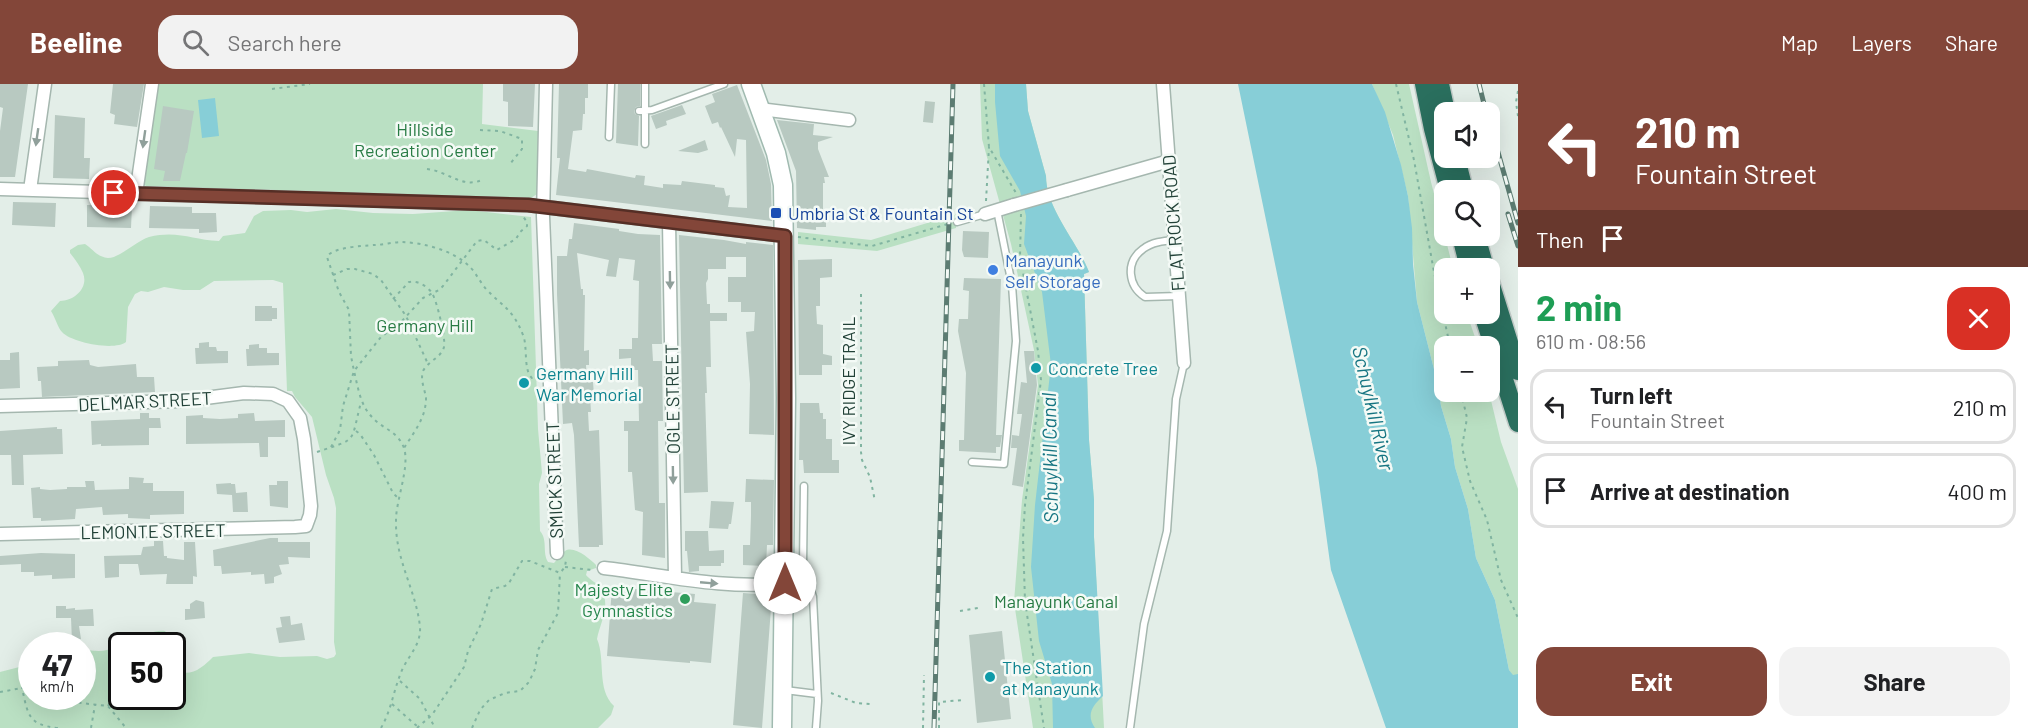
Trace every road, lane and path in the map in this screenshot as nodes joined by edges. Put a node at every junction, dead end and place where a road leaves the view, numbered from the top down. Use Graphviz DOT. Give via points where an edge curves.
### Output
graph roads {
  1 [pos="45,84"];
  2 [pos="152,84"];
  3 [pos="310,84"];
  4 [pos="546,84"];
  5 [pos="611,84"];
  6 [pos="645,84"];
  7 [pos="724,84"];
  8 [pos="751,84"];
  9 [pos="984,84"];
  10 [pos="1163,84"];
  11 [pos="1396,84"];
  12 [pos="1424,84"];
  13 [pos="1440,84"];
  14 [pos="272,89"];
  15 [pos="1518,91"];
  16 [pos="1444,102"];
  17 [pos="760,109"];
  18 [pos="642,111"];
  19 [pos="1518,116"];
  20 [pos="849,120"];
  21 [pos="480,130"];
  22 [pos="609,137"];
  23 [pos="645,144"];
  24 [pos="989,147"];
  25 [pos="1169,160"];
  26 [pos="997,162"];
  27 [pos="510,164"];
  28 [pos="427,169"];
  29 [pos="484,179"];
  30 [pos="1446,180"];
  31 [pos="0,189"];
  32 [pos="30,190"];
  33 [pos="136,194"];
  34 [pos="543,207"];
  35 [pos="991,212"];
  36 [pos="522,213"];
  37 [pos="669,222"];
  38 [pos="957,222"];
  39 [pos="792,237"];
  40 [pos="1175,240"];
  41 [pos="1020,249"];
  42 [pos="463,261"];
  43 [pos="333,275"];
  44 [pos="432,293"];
  45 [pos="861,294"];
  46 [pos="1179,296"];
  47 [pos="393,299"];
  48 [pos="1500,314"];
  49 [pos="406,316"];
  50 [pos="1487,324"];
  51 [pos="1448,336"];
  52 [pos="1184,363"];
  53 [pos="428,364"];
  54 [pos="354,371"];
  55 [pos="1518,371"];
  56 [pos="549,378"];
  57 [pos="362,401"];
  58 [pos="1463,402"];
  59 [pos="0,406"];
  60 [pos="1518,423"];
  61 [pos="356,431"];
  62 [pos="332,447"];
  63 [pos="404,448"];
  64 [pos="306,456"];
  65 [pos="972,462"];
  66 [pos="804,486"];
  67 [pos="398,498"];
  68 [pos="874,501"];
  69 [pos="0,534"];
  70 [pos="561,553"];
  71 [pos="565,567"];
  72 [pos="604,568"];
  73 [pos="560,573"];
  74 [pos="675,577"];
  75 [pos="785,583"];
  76 [pos="810,586"];
  77 [pos="978,608"];
  78 [pos="960,611"];
  79 [pos="1518,618"];
  80 [pos="924,675"];
  81 [pos="399,680"];
  82 [pos="18,689"];
  83 [pos="784,690"];
  84 [pos="0,692"];
  85 [pos="831,693"];
  86 [pos="817,694"];
  87 [pos="963,700"];
  88 [pos="392,704"];
  89 [pos="870,704"];
  90 [pos="96,705"];
  91 [pos="108,706"];
  92 [pos="28,710"];
  93 [pos="93,710"];
  94 [pos="111,710"];
  95 [pos="430,718"];
  96 [pos="418,727"];
  97 [pos="1044,727"];
  98 [pos="58,728"];
  99 [pos="91,728"];
  100 [pos="126,728"];
  101 [pos="381,728"];
  102 [pos="435,728"];
  103 [pos="472,728"];
  104 [pos="782,728"];
  105 [pos="816,728"];
  106 [pos="923,728"];
  107 [pos="939,728"];
  108 [pos="1130,728"];
  1 -- 32 [label="street, one-way"];
  2 -- 33 [label="street, one-way"];
  3 -- 14 [label="path"];
  4 -- 34 [label="street, SMICK STREET"];
  5 -- 22 [label="lane" via="614,110"];
  6 -- 18 [label="lane"];
  7 -- 18 [label="lane"];
  8 -- 17 [label="main road"];
  9 -- 24 [label="path"];
  10 -- 25 [label="street, FLAT ROCK ROAD"];
  11 -- 51 [label="path"];
  12 -- 30 [label="highway"];
  13 -- 16 [label="highway"];
  15 -- 19 [label="path"];
  17 -- 20 [label="street"];
  17 -- 39 [label="main road" via="783,174"];
  18 -- 23 [label="lane"];
  21 -- 27 [label="path" via="500,131 522,139 522,148"];
  24 -- 26 [label="path"];
  24 -- 35 [label="path"];
  25 -- 35 [label="street, bridge"];
  25 -- 40 [label="street, FLAT ROCK ROAD"];
  28 -- 29 [label="path" via="440,170 467,182"];
  31 -- 32 [label="street"];
  32 -- 33 [label="street"];
  33 -- 34 [label="street"];
  34 -- 37 [label="street"];
  34 -- 56 [label="street, SMICK STREET"];
  35 -- 38 [label="lane"];
  35 -- 65 [label="lane" via="1011,285 1016,341 1004,464"];
  36 -- 42 [label="path" via="527,226 516,239 497,250 484,240 477,241"];
  37 -- 39 [label="street"];
  37 -- 74 [label="street, OGLE STREET, one-way"];
  38 -- 39 [label="path" via="872,246"];
  39 -- 75 [label="main road"];
  40 -- 46 [label="street, FLAT ROCK ROAD"];
  40 -- 46 [label="lane" via="1141,250 1132,262 1131,278 1145,297"];
  41 -- 97 [label="path" via="1041,380 1023,538 1027,619"];
  42 -- 43 [label="path" via="443,250 412,243 356,246 327,255"];
  42 -- 44 [label="path"];
  42 -- 56 [label="path" via="518,322 526,342 530,377"];
  43 -- 47 [label="path" via="346,269 373,274 386,285"];
  43 -- 54 [label="path" via="350,310"];
  44 -- 47 [label="path" via="413,281"];
  44 -- 49 [label="path" via="419,300"];
  44 -- 53 [label="path" via="445,345"];
  45 -- 68 [label="path, IVY RIDGE TRAIL" via="861,452"];
  46 -- 52 [label="street, FLAT ROCK ROAD"];
  47 -- 49 [label="path"];
  48 -- 55 [label="highway"];
  49 -- 53 [label="path"];
  49 -- 54 [label="path" via="377,340"];
  50 -- 60 [label="highway"];
  52 -- 108 [label="lane" via="1176,399 1167,531 1144,624"];
  53 -- 63 [label="path" via="422,374 424,414"];
  54 -- 57 [label="path"];
  54 -- 62 [label="path"];
  56 -- 70 [label="street, SMICK STREET"];
  57 -- 61 [label="path"];
  57 -- 63 [label="path" via="370,415 392,431"];
  58 -- 79 [label="path" via="1467,418 1462,447 1470,482 1487,520 1501,580"];
  59 -- 64 [label="street, DELMAR STREET" via="273,394 288,401 297,412"];
  61 -- 62 [label="path" via="347,442"];
  61 -- 67 [label="path"];
  62 -- 64 [label="path"];
  63 -- 67 [label="path"];
  64 -- 69 [label="street, LEMONTE STREET" via="311,506 306,526"];
  66 -- 76 [label="lane" via="803,566"];
  67 -- 81 [label="path" via="399,551 420,629"];
  70 -- 71 [label="path"];
  71 -- 72 [label="path" via="597,571"];
  71 -- 73 [label="path"];
  72 -- 74 [label="street"];
  73 -- 95 [label="path" via="526,560 509,583 492,589 464,667"];
  73 -- 103 [label="path" via="558,613 538,650 529,682 520,691 489,700"];
  74 -- 75 [label="street, one-way" via="703,583"];
  75 -- 76 [label="lane"];
  75 -- 83 [label="main road"];
  76 -- 86 [label="lane"];
  77 -- 78 [label="path"];
  80 -- 106 [label="path"];
  81 -- 88 [label="path"];
  81 -- 95 [label="path" via="420,699"];
  82 -- 84 [label="path"];
  83 -- 86 [label="lane"];
  83 -- 104 [label="main road"];
  85 -- 89 [label="path"];
  86 -- 105 [label="lane"];
  87 -- 107 [label="path" via="939,702"];
  88 -- 96 [label="path"];
  88 -- 101 [label="path"];
  90 -- 91 [label="path"];
  92 -- 98 [label="path" via="43,727"];
  93 -- 99 [label="path"];
  94 -- 100 [label="path"];
  95 -- 96 [label="path"];
  95 -- 102 [label="path"];
}
